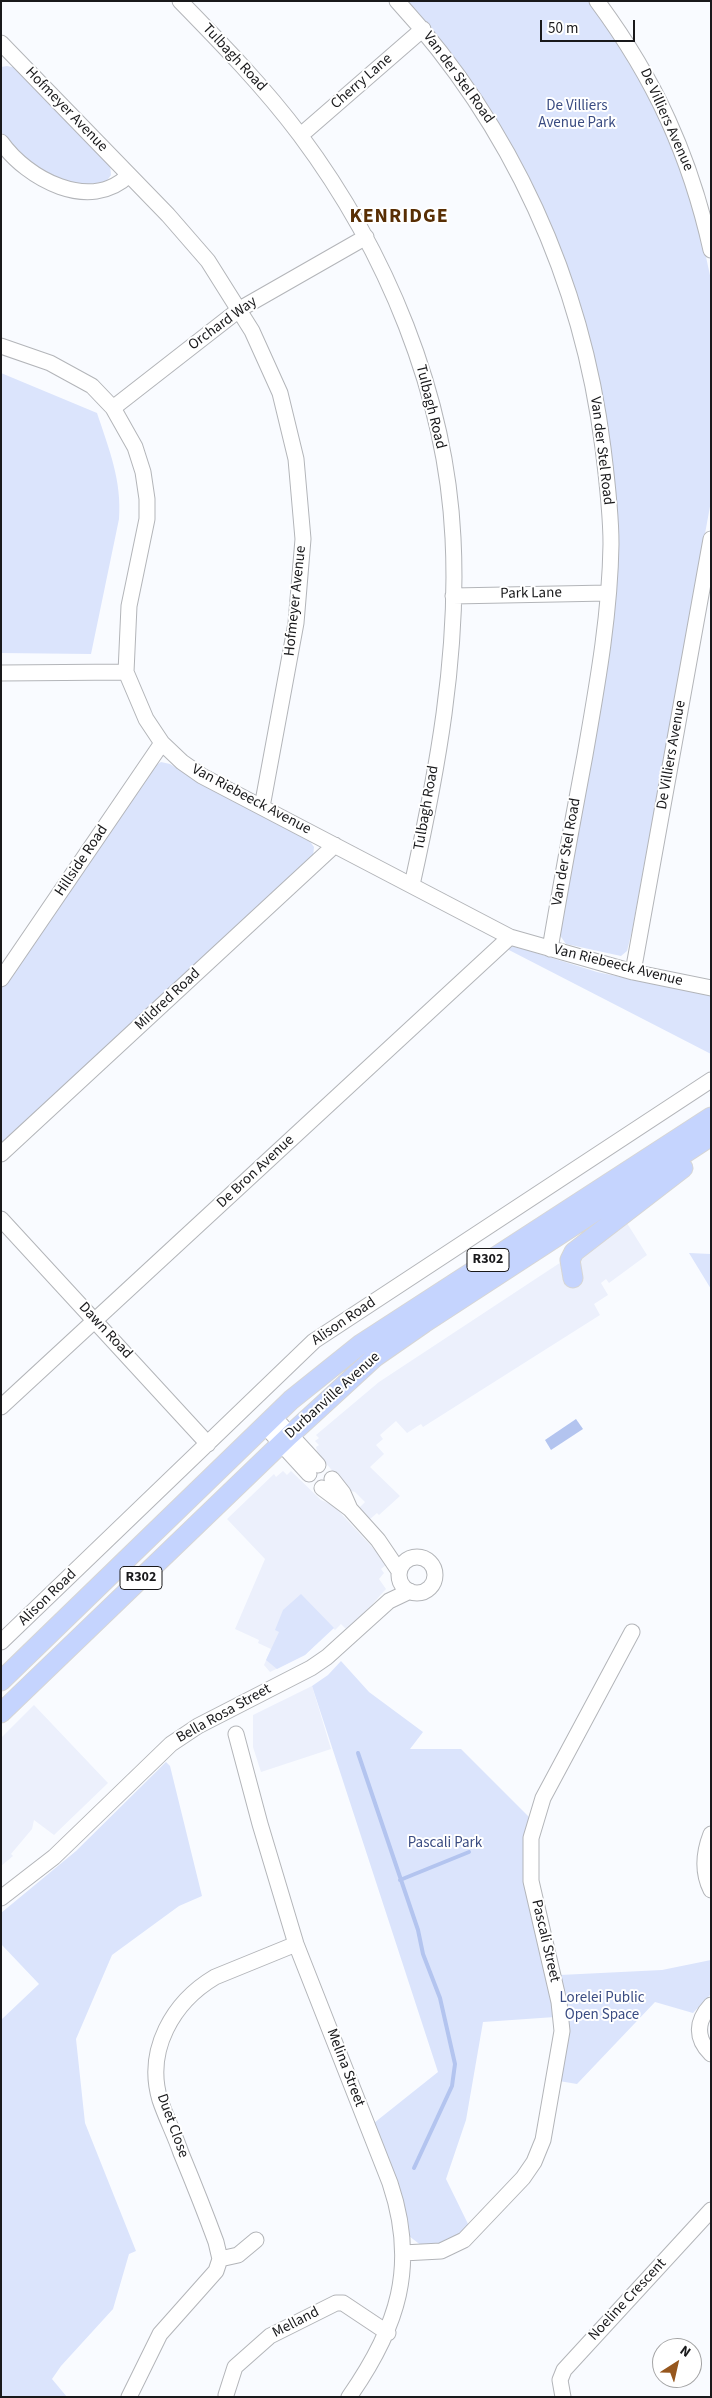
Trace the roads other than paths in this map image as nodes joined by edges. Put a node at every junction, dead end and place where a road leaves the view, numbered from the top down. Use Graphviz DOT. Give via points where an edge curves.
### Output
graph roads {
  1 [pos="180,1"];
  2 [pos="397,1"];
  3 [pos="597,1"];
  4 [pos="423,29"];
  5 [pos="2,45"];
  6 [pos="301,135"];
  7 [pos="1,142"];
  8 [pos="129,175"];
  9 [pos="366,237"];
  10 [pos="711,250"];
  11 [pos="240,309"];
  12 [pos="1,346"];
  13 [pos="113,408"];
  14 [pos="711,539"];
  15 [pos="608,592"];
  16 [pos="453,596"];
  17 [pos="126,672"];
  18 [pos="1,673"];
  19 [pos="162,743"];
  20 [pos="262,807"];
  21 [pos="335,845"];
  22 [pos="412,885"];
  23 [pos="510,937"];
  24 [pos="550,949"];
  25 [pos="632,972"];
  26 [pos="1,979"];
  27 [pos="711,988"];
  28 [pos="711,1080"];
  29 [pos="711,1117"];
  30 [pos="711,1136"];
  31 [pos="711,1144"];
  32 [pos="1,1154"];
  33 [pos="1,1219"];
  34 [pos="573,1278"];
  35 [pos="96,1322"];
  36 [pos="1,1407"];
  37 [pos="269,1421"];
  38 [pos="286,1439"];
  39 [pos="208,1444"];
  40 [pos="314,1470"];
  41 [pos="327,1484"];
  42 [pos="378,1540"];
  43 [pos="412,1558"];
  44 [pos="399,1574"];
  45 [pos="410,1591"];
  46 [pos="389,1601"];
  47 [pos="632,1632"];
  48 [pos="1,1642"];
  49 [pos="1,1680"];
  50 [pos="1,1713"];
  51 [pos="236,1734"];
  52 [pos="711,1834"];
  53 [pos="711,1890"];
  54 [pos="1,1898"];
  55 [pos="296,1944"];
  56 [pos="711,2005"];
  57 [pos="711,2054"];
  58 [pos="711,2210"];
  59 [pos="256,2240"];
  60 [pos="403,2252"];
  61 [pos="220,2259"];
  62 [pos="388,2333"];
  63 [pos="226,2395"];
  64 [pos="129,2397"];
  65 [pos="350,2397"];
  66 [pos="562,2397"];
  1 -- 6 [label="street, Tulbagh Road" via="264,89"];
  2 -- 4 [label="street, Van der Stel Road"];
  3 -- 10 [label="street, De Villiers Avenue" via="640,62 656,92 688,168"];
  4 -- 6 [label="street, Cherry Lane"];
  4 -- 15 [label="street, Van der Stel Road" via="464,83 513,161 561,271 592,379 601,435 609,497"];
  5 -- 8 [label="street, Hofmeyer Avenue"];
  6 -- 9 [label="street, Tulbagh Road"];
  7 -- 8 [label="street" via="28,172 66,188 107,188"];
  8 -- 11 [label="street, Hofmeyer Avenue" via="194,244"];
  9 -- 11 [label="street, Orchard Way"];
  9 -- 16 [label="street, Tulbagh Road" via="401,313 433,411 450,503"];
  11 -- 13 [label="street, Orchard Way"];
  11 -- 20 [label="street, Hofmeyer Avenue" via="264,355 287,417 296,459 303,540 296,622"];
  12 -- 13 [label="street, Van Riebeeck Avenue" via="74,374 97,389"];
  13 -- 17 [label="street, Van Riebeeck Avenue" via="135,447 147,498 144,538 129,606"];
  14 -- 25 [label="street, De Villiers Avenue"];
  15 -- 16 [label="street, Park Lane"];
  15 -- 24 [label="street, Van der Stel Road" via="596,694"];
  16 -- 22 [label="street, Tulbagh Road" via="445,708"];
  17 -- 18 [label="street"];
  17 -- 19 [label="street, Van Riebeeck Avenue" via="146,719"];
  19 -- 20 [label="street, Van Riebeeck Avenue" via="192,769"];
  19 -- 26 [label="street, Hillside Road"];
  20 -- 21 [label="street, Van Riebeeck Avenue"];
  21 -- 22 [label="street, Van Riebeeck Avenue"];
  21 -- 32 [label="street, Mildred Road"];
  22 -- 23 [label="street, Van Riebeeck Avenue"];
  23 -- 24 [label="street, Van Riebeeck Avenue"];
  23 -- 35 [label="street, De Bron Avenue"];
  24 -- 25 [label="street, Van Riebeeck Avenue"];
  25 -- 27 [label="street, Van Riebeeck Avenue"];
  28 -- 39 [label="street, Alison Road" via="314,1340"];
  29 -- 37 [label="main road, Durbanville Avenue / R302" via="361,1344"];
  30 -- 38 [label="main road, Durbanville Avenue / R302" via="375,1357"];
  31 -- 34 [label="main road" via="578,1247 570,1260"];
  33 -- 35 [label="street, Dawn Road"];
  35 -- 36 [label="street, De Bron Avenue"];
  35 -- 39 [label="street, Dawn Road"];
  37 -- 38 [label="street"];
  37 -- 49 [label="main road, Durbanville Avenue / R302"];
  38 -- 40 [label="street"];
  38 -- 50 [label="main road, Durbanville Avenue / R302"];
  39 -- 48 [label="street, Alison Road"];
  41 -- 42 [label="street"];
  42 -- 43 [label="street"];
  42 -- 44 [label="street"];
  43 -- 44 [label="street" via="402,1565"];
  43 -- 45 [label="street" via="429,1562 434,1579 432,1585 422,1592"];
  44 -- 45 [label="street" via="404,1588"];
  44 -- 46 [label="street, Bella Rosa Street"];
  45 -- 46 [label="street, Bella Rosa Street"];
  46 -- 54 [label="street, Bella Rosa Street" via="311,1668 198,1726 171,1744 54,1857"];
  47 -- 60 [label="street, Pascali Street" via="543,1798 531,1838 531,1881 562,2022 539,2152 524,2178 464,2240 441,2251"];
  51 -- 55 [label="street, Melina Street"];
  52 -- 53 [label="street" via="705,1868"];
  55 -- 60 [label="street, Melina Street" via="390,2182 400,2217"];
  55 -- 61 [label="street, Duet Close" via="204,1984 183,2002 162,2038 157,2066 160,2099"];
  56 -- 57 [label="street" via="703,2014 698,2028 701,2042"];
  58 -- 66 [label="street, Noeline Crescent" via="564,2370 560,2380"];
  59 -- 61 [label="street" via="238,2255"];
  60 -- 62 [label="street, Melina Street" via="398,2302"];
  61 -- 64 [label="street" via="213,2277 160,2334"];
  62 -- 63 [label="street, Melland" via="343,2303 336,2303 270,2336 235,2367"];
  62 -- 65 [label="street, Melina Street" via="372,2365"];
}
